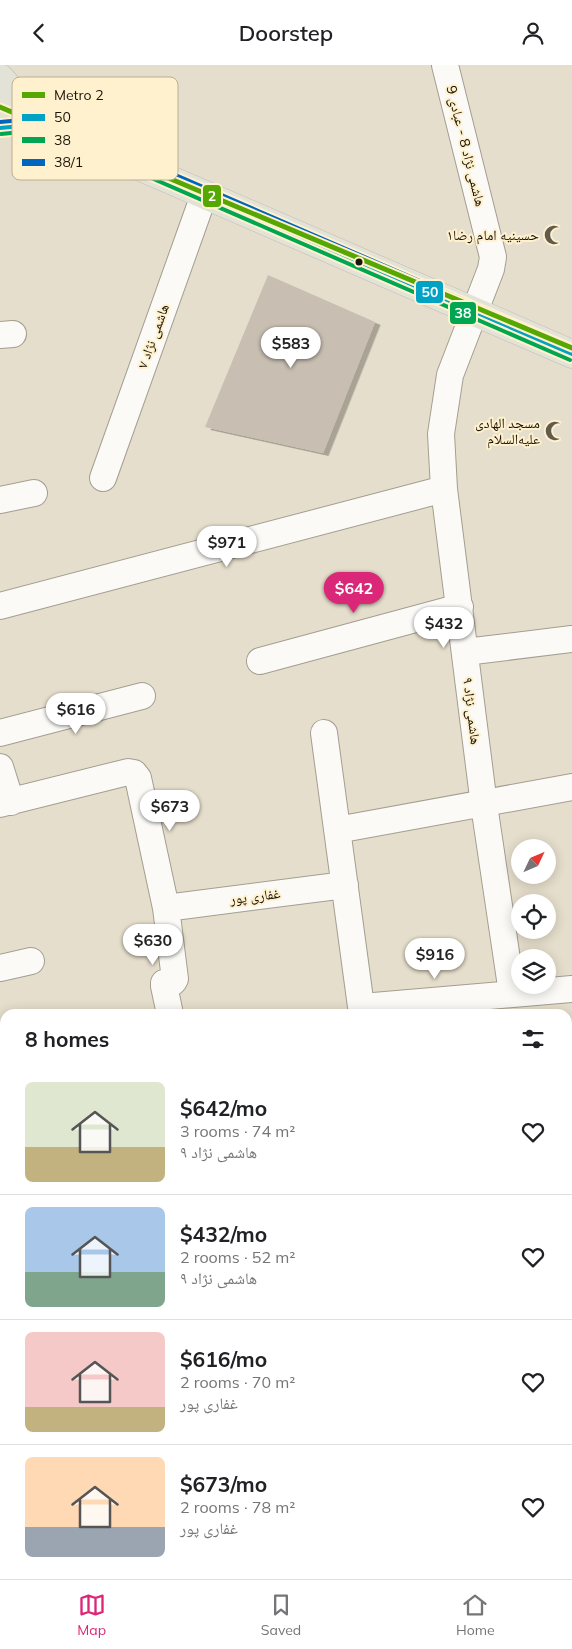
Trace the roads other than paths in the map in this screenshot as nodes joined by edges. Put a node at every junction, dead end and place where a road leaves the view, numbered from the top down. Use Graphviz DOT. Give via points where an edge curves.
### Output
graph roads {
  1 [pos="445,65"];
  2 [pos="0,78"];
  3 [pos="12,91"];
  4 [pos="0,106"];
  5 [pos="12,111"];
  6 [pos="170,180"];
  7 [pos="204,195"];
  8 [pos="474,313"];
  9 [pos="572,354"];
  10 [pos="103,478"];
  11 [pos="444,489"];
  12 [pos="34,493"];
  13 [pos="0,500"];
  14 [pos="0,607"];
  15 [pos="460,607"];
  16 [pos="572,639"];
  17 [pos="465,652"];
  18 [pos="260,661"];
  19 [pos="142,696"];
  20 [pos="0,733"];
  21 [pos="324,733"];
  22 [pos="0,767"];
  23 [pos="572,787"];
  24 [pos="6,803"];
  25 [pos="484,805"];
  26 [pos="337,830"];
  27 [pos="345,885"];
  28 [pos="166,908"];
  29 [pos="31,961"];
  30 [pos="0,968"];
  31 [pos="511,986"];
  32 [pos="572,989"];
  33 [pos="556,990"];
  34 [pos="511,993"];
  35 [pos="169,1009"];
  36 [pos="362,1009"];
  37 [pos="379,1009"];
  1 -- 8 [label="street, هاشمی نژاد 8 - عبادی 9" via="493,257"];
  2 -- 3 [label="main road"];
  4 -- 5 [label="main road"];
  6 -- 7 [label="main road"];
  7 -- 8 [label="main road"];
  7 -- 10 [label="street, هاشمی نژاد ۷"];
  8 -- 9 [label="main road"];
  8 -- 11 [label="street, هاشمی نژاد ۹" via="450,375 441,433"];
  11 -- 14 [label="street"];
  11 -- 15 [label="street, هاشمی نژاد ۹"];
  12 -- 13 [label="street"];
  15 -- 17 [label="street, هاشمی نژاد ۹"];
  15 -- 18 [label="street"];
  16 -- 17 [label="street"];
  17 -- 25 [label="street, هاشمی نژاد ۹"];
  19 -- 20 [label="street"];
  21 -- 26 [label="street"];
  22 -- 24 [label="street"];
  23 -- 25 [label="street"];
  24 -- 28 [label="street" via="128,771 134,773 138,779"];
  25 -- 26 [label="street"];
  25 -- 31 [label="street, هاشمی نژاد ۹"];
  26 -- 27 [label="street"];
  27 -- 28 [label="street, غفاری پور"];
  27 -- 36 [label="street"];
  28 -- 35 [label="street" via="175,979 164,983"];
  29 -- 30 [label="street"];
  32 -- 33 [label="street"];
  34 -- 37 [label="street"];
}
